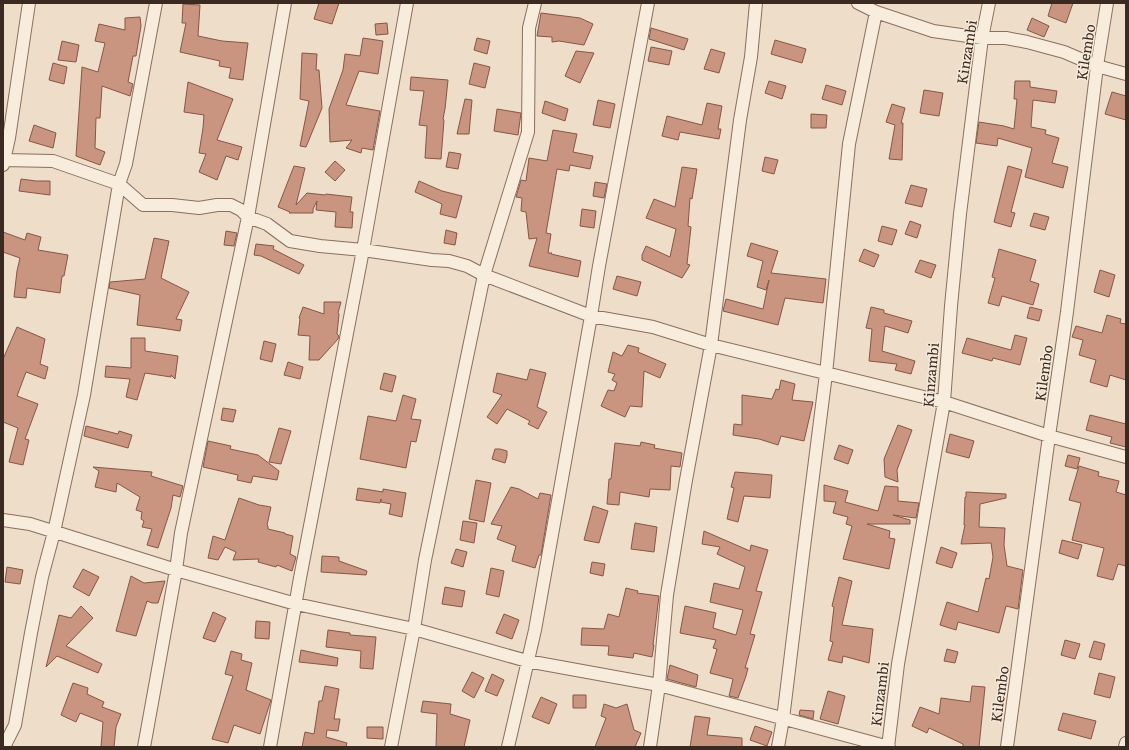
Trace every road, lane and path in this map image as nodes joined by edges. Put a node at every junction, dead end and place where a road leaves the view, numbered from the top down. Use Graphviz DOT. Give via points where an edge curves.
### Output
graph roads {
  1 [pos="30,3"];
  2 [pos="156,3"];
  3 [pos="285,3"];
  4 [pos="407,3"];
  5 [pos="535,3"];
  6 [pos="648,3"];
  7 [pos="756,3"];
  8 [pos="858,3"];
  9 [pos="989,3"];
  10 [pos="1107,3"];
  11 [pos="876,12"];
  12 [pos="982,38"];
  13 [pos="1097,66"];
  14 [pos="1126,74"];
  15 [pos="3,162"];
  16 [pos="119,184"];
  17 [pos="248,217"];
  18 [pos="364,250"];
  19 [pos="484,276"];
  20 [pos="591,316"];
  21 [pos="711,345"];
  22 [pos="826,374"];
  23 [pos="944,402"];
  24 [pos="1049,436"];
  25 [pos="1126,457"];
  26 [pos="3,520"];
  27 [pos="54,532"];
  28 [pos="176,570"];
  29 [pos="296,604"];
  30 [pos="414,629"];
  31 [pos="527,661"];
  32 [pos="659,685"];
  33 [pos="783,719"];
  34 [pos="1126,743"];
  35 [pos="4,747"];
  36 [pos="144,747"];
  37 [pos="270,747"];
  38 [pos="391,747"];
  39 [pos="508,747"];
  40 [pos="650,747"];
  41 [pos="778,747"];
  42 [pos="888,747"];
  43 [pos="1007,747"];
  44 [pos="1126,747"];
  1 -- 15 [label="street"];
  2 -- 16 [label="street" via="126,164"];
  3 -- 17 [label="street"];
  4 -- 18 [label="street"];
  5 -- 19 [label="street" via="529,28 528,132"];
  6 -- 20 [label="street"];
  7 -- 21 [label="street" via="751,57 740,120"];
  8 -- 11 [label="street"];
  9 -- 12 [label="street, Kinzambi"];
  10 -- 13 [label="street, Kilembo"];
  11 -- 12 [label="street" via="933,31"];
  11 -- 22 [label="street" via="849,144"];
  12 -- 13 [label="street" via="1006,38 1027,42 1064,52"];
  12 -- 23 [label="street, Kinzambi" via="950,306"];
  13 -- 14 [label="street"];
  13 -- 24 [label="street, Kilembo"];
  15 -- 16 [label="street" via="53,161"];
  16 -- 17 [label="street" via="143,204 199,208 231,205"];
  16 -- 27 [label="street" via="84,395"];
  17 -- 18 [label="street" via="267,224 290,241"];
  17 -- 28 [label="street" via="181,533"];
  18 -- 19 [label="street" via="449,261 467,266"];
  18 -- 29 [label="street"];
  19 -- 20 [label="street"];
  19 -- 30 [label="street" via="425,560"];
  20 -- 21 [label="street" via="653,327"];
  20 -- 31 [label="street"];
  21 -- 22 [label="street"];
  21 -- 32 [label="street" via="667,595"];
  22 -- 23 [label="street"];
  22 -- 33 [label="street"];
  23 -- 24 [label="street"];
  23 -- 42 [label="street, Kinzambi" via="898,664"];
  24 -- 25 [label="street"];
  24 -- 43 [label="street, Kilembo"];
  26 -- 27 [label="street" via="30,524"];
  27 -- 28 [label="street"];
  27 -- 35 [label="street" via="42,577 15,724"];
  28 -- 29 [label="street"];
  28 -- 36 [label="street"];
  29 -- 30 [label="street"];
  29 -- 37 [label="street"];
  30 -- 31 [label="street"];
  30 -- 38 [label="street"];
  31 -- 32 [label="street"];
  31 -- 39 [label="street"];
  32 -- 33 [label="street"];
  32 -- 40 [label="street"];
  33 -- 41 [label="street"];
  33 -- 42 [label="street"];
  34 -- 44 [label="street"];
}
